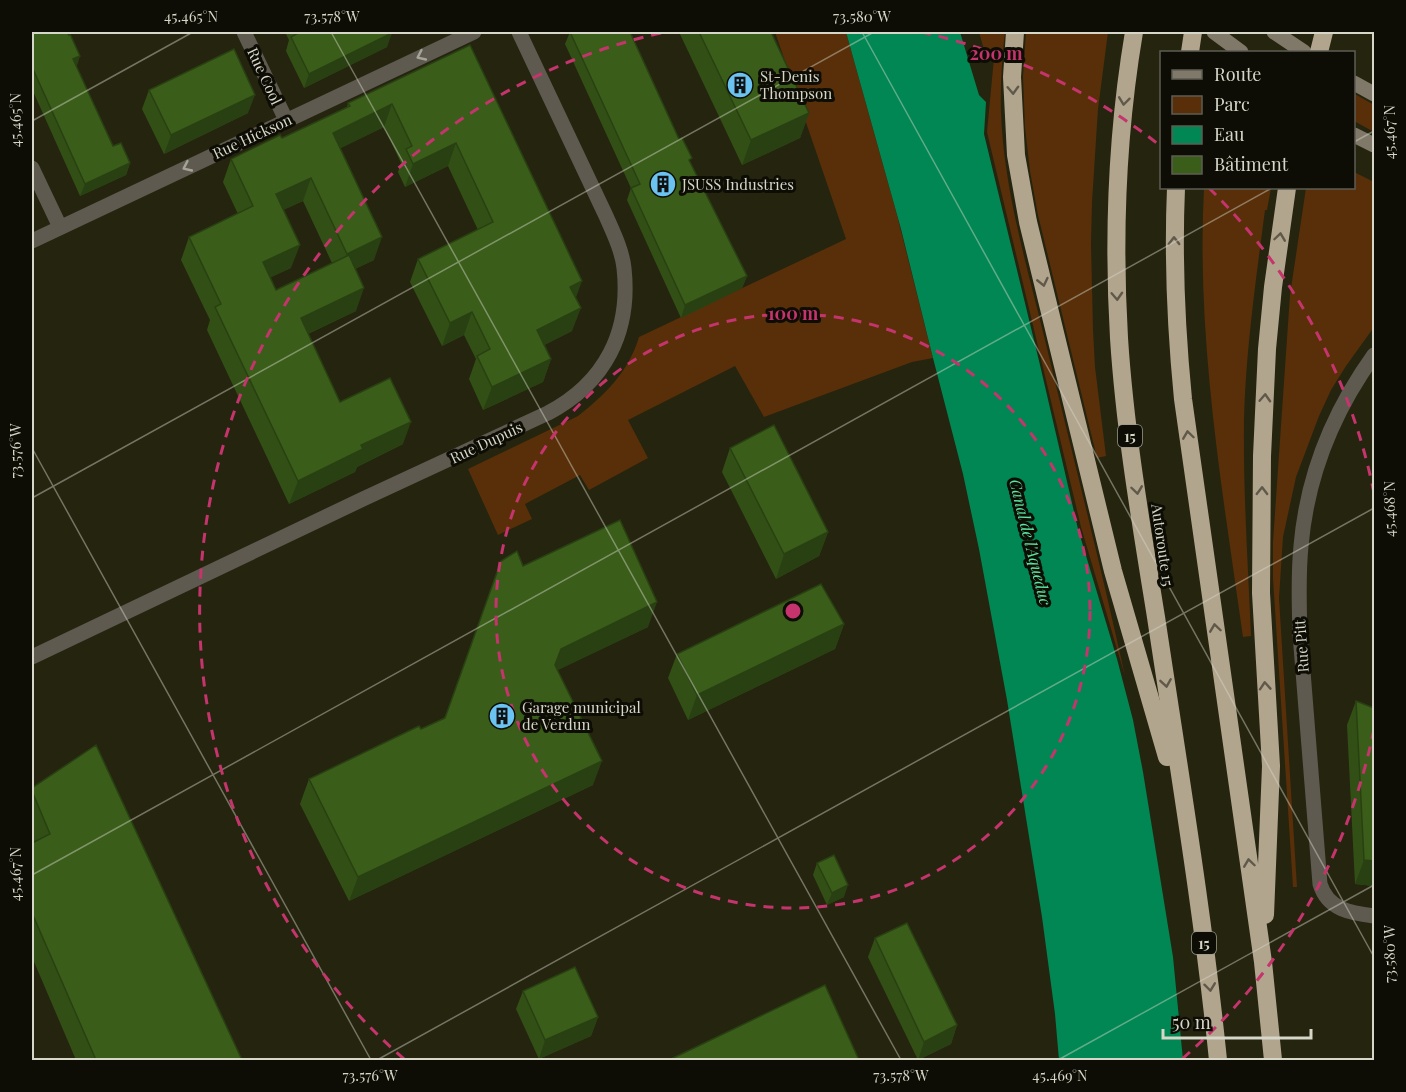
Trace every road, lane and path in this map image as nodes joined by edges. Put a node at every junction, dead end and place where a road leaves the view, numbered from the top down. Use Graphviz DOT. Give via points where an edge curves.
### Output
graph roads {
  1 [pos="244,32"];
  2 [pos="474,32"];
  3 [pos="519,32"];
  4 [pos="1015,32"];
  5 [pos="1193,32"];
  6 [pos="1214,32"];
  7 [pos="1274,32"];
  8 [pos="1324,32"];
  9 [pos="1133,38"];
  10 [pos="1190,51"];
  11 [pos="1240,51"];
  12 [pos="1302,51"];
  13 [pos="1319,51"];
  14 [pos="1355,84"];
  15 [pos="1374,94"];
  16 [pos="286,120"];
  17 [pos="1355,136"];
  18 [pos="1374,145"];
  19 [pos="32,168"];
  20 [pos="1176,189"];
  21 [pos="1287,189"];
  22 [pos="60,227"];
  23 [pos="32,241"];
  24 [pos="1374,355"];
  25 [pos="32,657"];
  26 [pos="1187,825"];
  27 [pos="1374,916"];
  28 [pos="1263,962"];
  29 [pos="1218,1060"];
  30 [pos="1273,1060"];
  1 -- 16 [label="street, Rue Cool"];
  2 -- 16 [label="street, Rue Hickson, one-way"];
  3 -- 25 [label="street, Rue Dupuis" via="615,236 624,266 622,325 601,369 588,385 549,413"];
  4 -- 26 [label="highway, one-way" via="1012,77 1016,155 1026,212 1113,571"];
  5 -- 10 [label="highway"];
  6 -- 11 [label="main road"];
  7 -- 12 [label="main road"];
  8 -- 13 [label="highway"];
  9 -- 26 [label="highway, Autoroute 15 / 15, one-way" via="1118,181 1119,338 1140,514"];
  14 -- 15 [label="main road"];
  16 -- 22 [label="street, Rue Hickson, one-way"];
  17 -- 18 [label="main road"];
  19 -- 22 [label="street"];
  28 -- 20 [label="highway, one-way" via="1183,399 1176,310"];
  28 -- 21 [label="highway, one-way" via="1271,765 1261,593 1262,456 1267,349"];
  22 -- 23 [label="street, Rue Hickson"];
  24 -- 27 [label="street, Rue Pitt" via="1339,411 1316,469 1302,535 1299,596 1320,884 1328,900 1338,908"];
  26 -- 29 [label="highway, Autoroute 15 / 15, one-way"];
  28 -- 30 [label="highway"];
}
